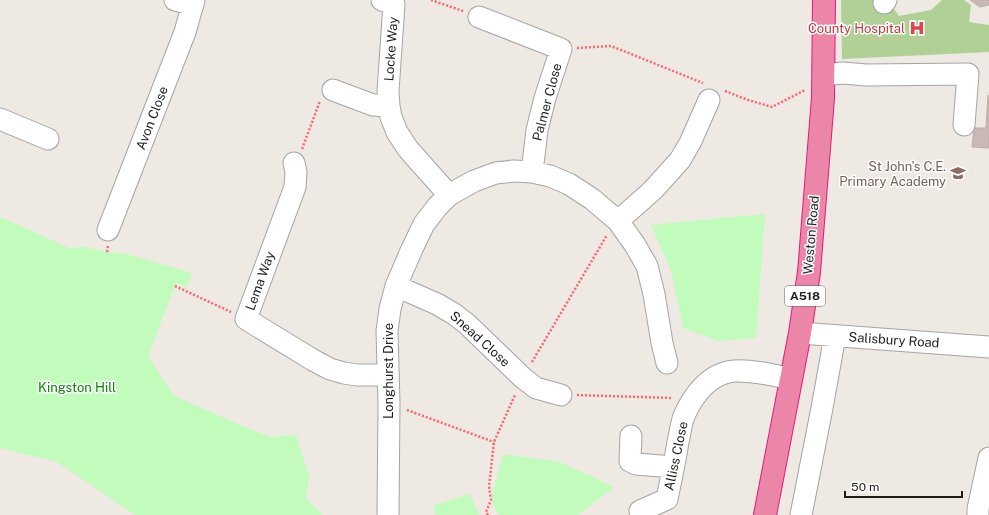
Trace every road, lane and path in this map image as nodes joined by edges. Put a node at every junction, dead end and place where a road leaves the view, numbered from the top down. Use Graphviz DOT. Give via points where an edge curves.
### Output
graph roads {
  1 [pos="382,0"];
  2 [pos="431,0"];
  3 [pos="824,0"];
  4 [pos="187,2"];
  5 [pos="479,17"];
  6 [pos="561,49"];
  7 [pos="823,75"];
  8 [pos="333,90"];
  9 [pos="713,92"];
  10 [pos="389,106"];
  11 [pos="0,119"];
  12 [pos="964,125"];
  13 [pos="48,139"];
  14 [pos="294,162"];
  15 [pos="532,172"];
  16 [pos="449,195"];
  17 [pos="618,221"];
  18 [pos="108,230"];
  19 [pos="175,286"];
  20 [pos="396,286"];
  21 [pos="246,319"];
  22 [pos="800,334"];
  23 [pos="835,336"];
  24 [pos="989,347"];
  25 [pos="667,363"];
  26 [pos="388,375"];
  27 [pos="523,378"];
  28 [pos="791,379"];
  29 [pos="561,394"];
  30 [pos="693,399"];
  31 [pos="389,403"];
  32 [pos="631,436"];
  33 [pos="494,442"];
  34 [pos="989,458"];
  35 [pos="673,467"];
  36 [pos="640,511"];
  37 [pos="388,515"];
  38 [pos="488,515"];
  39 [pos="765,515"];
  40 [pos="801,515"];
  41 [pos="978,515"];
  1 -- 10 [label="street, Locke Way" via="394,4"];
  2 -- 5 [label="path"];
  3 -- 7 [label="highway, Weston Road / A518"];
  4 -- 18 [label="street, Avon Close" via="185,32"];
  5 -- 6 [label="street, Palmer Close"];
  6 -- 9 [label="path" via="611,46"];
  6 -- 15 [label="street, Palmer Close" via="537,130"];
  7 -- 9 [label="path" via="808,88 772,106"];
  7 -- 12 [label="street" via="968,74"];
  7 -- 22 [label="highway, Weston Road / A518" via="809,272"];
  8 -- 10 [label="street" via="373,105"];
  8 -- 14 [label="path" via="325,86 304,146"];
  9 -- 17 [label="street" via="680,160 653,190"];
  10 -- 16 [label="street, Locke Way" via="397,132 408,149"];
  11 -- 13 [label="street"];
  14 -- 21 [label="street, Lema Way" via="295,187"];
  15 -- 16 [label="street, Longhurst Drive" via="496,173 474,181"];
  15 -- 17 [label="street, Longhurst Drive" via="569,184"];
  16 -- 20 [label="street, Longhurst Drive" via="424,224"];
  17 -- 25 [label="street, Longhurst Drive" via="647,266"];
  17 -- 27 [label="path" via="607,234"];
  19 -- 21 [label="path"];
  20 -- 26 [label="street, Longhurst Drive" via="386,331"];
  20 -- 27 [label="street, Snead Close" via="454,314"];
  21 -- 26 [label="street, Lema Way" via="330,369 357,375"];
  22 -- 23 [label="street, Salisbury Road"];
  22 -- 28 [label="highway, Weston Road / A518"];
  23 -- 24 [label="street, Salisbury Road"];
  23 -- 40 [label="street"];
  26 -- 31 [label="street, Longhurst Drive"];
  27 -- 29 [label="street, Snead Close" via="536,388"];
  27 -- 33 [label="path"];
  28 -- 30 [label="street, Alliss Close" via="756,372 723,373 709,382"];
  28 -- 39 [label="highway, Weston Road / A518"];
  29 -- 30 [label="path"];
  30 -- 35 [label="street, Alliss Close" via="684,416"];
  31 -- 33 [label="path"];
  31 -- 37 [label="street, Longhurst Drive"];
  32 -- 35 [label="street" via="630,461 636,464"];
  33 -- 38 [label="path" via="489,486 491,500 486,512"];
  34 -- 41 [label="street"];
  35 -- 36 [label="street, Alliss Close" via="667,499"];
}
